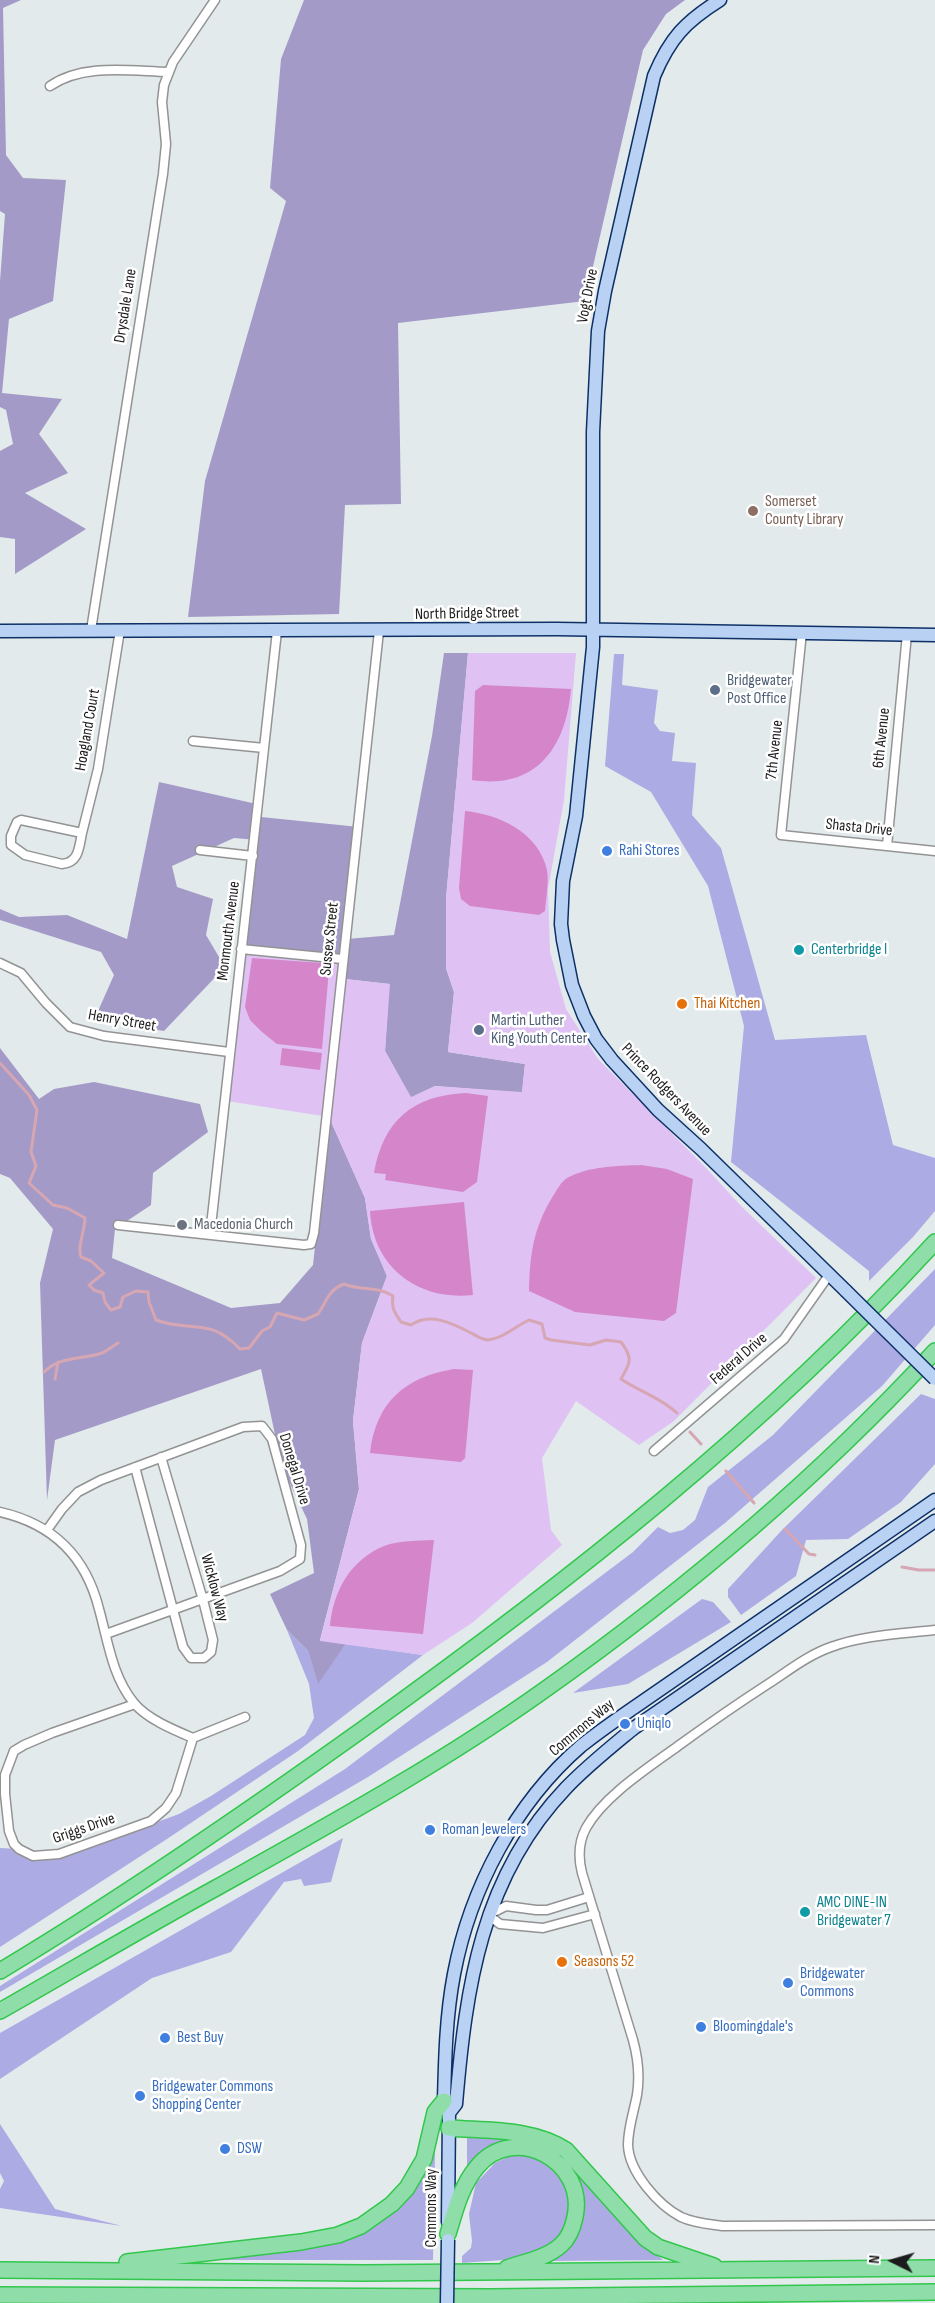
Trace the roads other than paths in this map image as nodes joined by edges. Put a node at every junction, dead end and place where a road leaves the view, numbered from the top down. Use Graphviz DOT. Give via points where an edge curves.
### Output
graph roads {
  1 [pos="215,0"];
  2 [pos="720,0"];
  3 [pos="168,72"];
  4 [pos="50,86"];
  5 [pos="91,630"];
  6 [pos="120,630"];
  7 [pos="594,630"];
  8 [pos="0,631"];
  9 [pos="277,631"];
  10 [pos="379,631"];
  11 [pos="802,632"];
  12 [pos="908,634"];
  13 [pos="935,634"];
  14 [pos="193,741"];
  15 [pos="264,748"];
  16 [pos="82,833"];
  17 [pos="781,835"];
  18 [pos="887,846"];
  19 [pos="200,850"];
  20 [pos="935,851"];
  21 [pos="253,856"];
  22 [pos="242,949"];
  23 [pos="342,959"];
  24 [pos="0,963"];
  25 [pos="229,1052"];
  26 [pos="118,1225"];
  27 [pos="210,1235"];
  28 [pos="935,1242"];
  29 [pos="829,1275"];
  30 [pos="935,1351"];
  31 [pos="935,1379"];
  32 [pos="654,1451"];
  33 [pos="161,1457"];
  34 [pos="135,1467"];
  35 [pos="935,1500"];
  36 [pos="0,1512"];
  37 [pos="935,1521"];
  38 [pos="47,1530"];
  39 [pos="203,1600"];
  40 [pos="173,1610"];
  41 [pos="935,1630"];
  42 [pos="106,1635"];
  43 [pos="135,1704"];
  44 [pos="245,1717"];
  45 [pos="193,1738"];
  46 [pos="589,1897"];
  47 [pos="594,1914"];
  48 [pos="488,1915"];
  49 [pos="0,1971"];
  50 [pos="0,2011"];
  51 [pos="447,2114"];
  52 [pos="935,2225"];
  53 [pos="448,2237"];
  54 [pos="935,2268"];
  55 [pos="0,2270"];
  56 [pos="64,2270"];
  57 [pos="731,2271"];
  58 [pos="495,2273"];
  59 [pos="935,2292"];
  60 [pos="0,2295"];
  61 [pos="192,2296"];
  62 [pos="430,2297"];
  63 [pos="712,2299"];
  64 [pos="207,2303"];
  65 [pos="405,2303"];
  66 [pos="447,2303"];
  1 -- 3 [label="street, Drysdale Lane"];
  2 -- 7 [label="street, Vogt Drive" via="678,32 654,76 605,291 596,358 593,432"];
  3 -- 4 [label="street" via="79,73"];
  3 -- 5 [label="street, Drysdale Lane" via="162,102 166,144 163,174"];
  5 -- 6 [label="street, North Bridge Street"];
  5 -- 8 [label="street, North Bridge Street"];
  6 -- 9 [label="street, North Bridge Street"];
  6 -- 16 [label="street, Hoagland Court" via="98,769"];
  7 -- 10 [label="street, North Bridge Street"];
  7 -- 11 [label="street, North Bridge Street"];
  7 -- 29 [label="street, Prince Rodgers Avenue" via="577,804 561,913 572,985 588,1024 612,1060 658,1110"];
  9 -- 10 [label="street, North Bridge Street"];
  9 -- 15 [label="street, Monmouth Avenue"];
  10 -- 23 [label="street, Sussex Street"];
  11 -- 12 [label="street, North Bridge Street"];
  11 -- 17 [label="street, 7th Avenue"];
  12 -- 13 [label="street, North Bridge Street"];
  12 -- 18 [label="street, 6th Avenue"];
  14 -- 15 [label="street"];
  15 -- 21 [label="street, Monmouth Avenue"];
  16 -- 16 [label="street, Hoagland Court" via="21,820 13,828 11,845 24,855 69,863 77,855"];
  17 -- 18 [label="street, Shasta Drive"];
  18 -- 20 [label="street, Shasta Drive"];
  19 -- 21 [label="street"];
  21 -- 22 [label="street, Monmouth Avenue"];
  22 -- 23 [label="street"];
  22 -- 25 [label="street, Monmouth Avenue"];
  23 -- 27 [label="street, Sussex Street" via="310,1244"];
  24 -- 25 [label="street, Henry Street" via="21,973 70,1027 104,1036"];
  25 -- 27 [label="street, Monmouth Avenue"];
  26 -- 27 [label="street"];
  28 -- 49 [label="highway" via="809,1372 618,1538 275,1792"];
  29 -- 31 [label="street, Prince Rodgers Avenue, bridge"];
  29 -- 32 [label="street, Federal Drive" via="784,1339"];
  30 -- 50 [label="highway" via="765,1519 542,1692 420,1772"];
  33 -- 34 [label="street, Donegal Drive"];
  33 -- 39 [label="street, Wicklow Way"];
  33 -- 39 [label="street, Donegal Drive" via="243,1427 262,1426 272,1439 301,1545 300,1559 280,1571"];
  34 -- 38 [label="street, Donegal Drive" via="78,1492"];
  34 -- 40 [label="street, Wicklow Way"];
  35 -- 51 [label="street, Commons Way" via="629,1711 581,1747 536,1795 497,1853 469,1912 450,1998 445,2042"];
  36 -- 38 [label="street"];
  37 -- 48 [label="street, Commons Way" via="634,1728 598,1757 565,1788 538,1823 508,1871"];
  38 -- 42 [label="street" via="59,1538 85,1573"];
  39 -- 40 [label="street, Donegal Drive"];
  39 -- 40 [label="street, Wicklow Way" via="213,1644 204,1658 195,1659 184,1652"];
  40 -- 42 [label="street, Donegal Drive"];
  41 -- 46 [label="street" via="862,1638 818,1653 747,1697 650,1766 613,1797 585,1829 579,1856"];
  42 -- 43 [label="street" via="116,1672"];
  43 -- 45 [label="street" via="165,1726"];
  43 -- 45 [label="street, Griggs Drive" via="52,1733 14,1751 5,1775 5,1794 9,1831 19,1849 33,1856 59,1854 151,1821 176,1793"];
  44 -- 45 [label="street"];
  46 -- 47 [label="street"];
  46 -- 48 [label="street" via="547,1910 506,1906"];
  47 -- 48 [label="street" via="543,1928 500,1924"];
  47 -- 52 [label="street" via="638,2065 638,2093 629,2131 630,2157 639,2176 664,2204 691,2220 722,2226"];
  48 -- 51 [label="street, Commons Way" via="468,1995 456,2104"];
  51 -- 53 [label="street, Commons Way"];
  51 -- 56 [label="highway" via="435,2112 424,2158 407,2188 379,2214 351,2231 301,2242"];
  51 -- 57 [label="highway" via="552,2141 566,2150 645,2238 658,2247"];
  53 -- 58 [label="highway" via="466,2183 487,2158 503,2150 525,2147 556,2160 571,2180 576,2199 573,2225 567,2237 545,2255"];
  53 -- 66 [label="street, Commons Way, bridge"];
  54 -- 57 [label="highway"];
  55 -- 56 [label="highway"];
  56 -- 58 [label="highway"];
  57 -- 58 [label="highway"];
  59 -- 63 [label="highway"];
  60 -- 61 [label="highway"];
  61 -- 62 [label="highway"];
  61 -- 64 [label="highway"];
  62 -- 63 [label="highway"];
  62 -- 65 [label="highway"];
}
